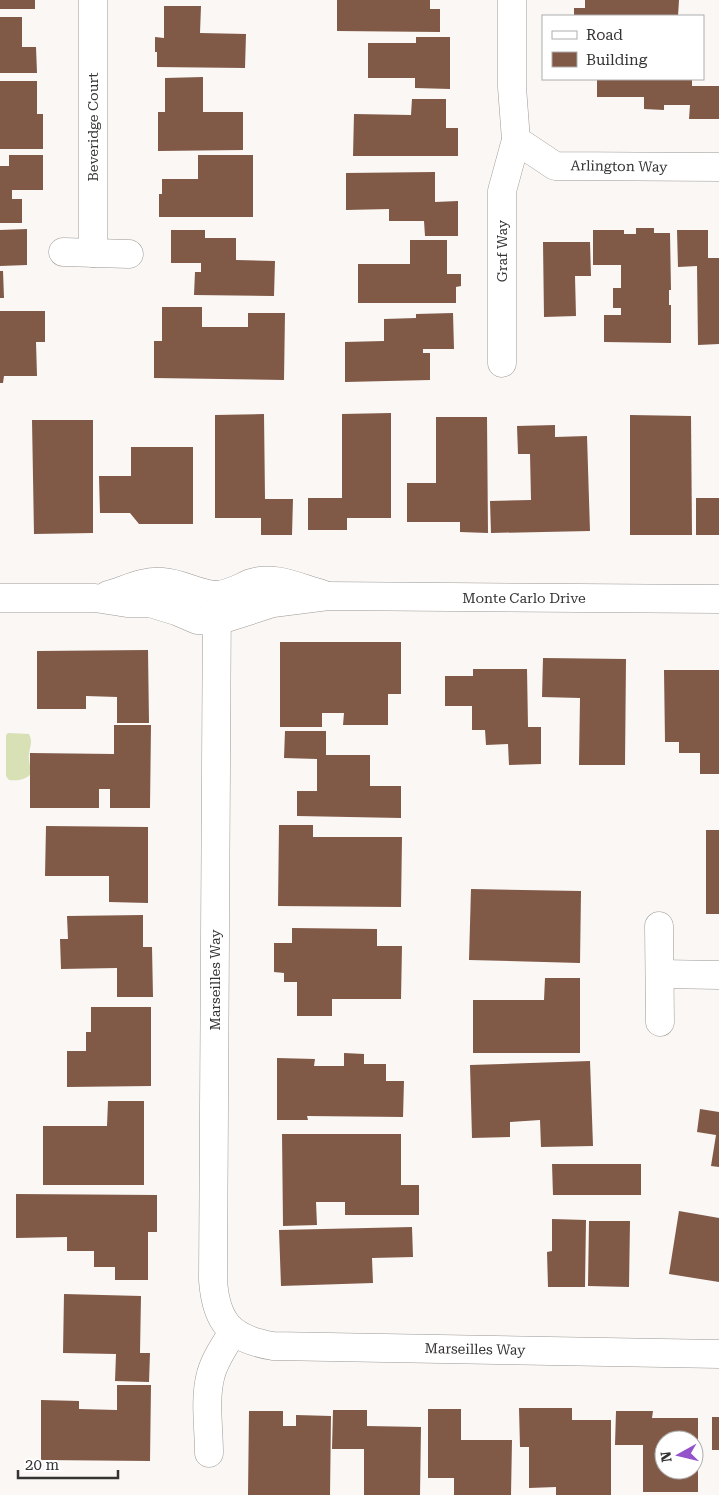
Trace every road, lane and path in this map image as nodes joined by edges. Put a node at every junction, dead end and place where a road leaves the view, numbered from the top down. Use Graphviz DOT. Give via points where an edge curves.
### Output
graph roads {
  1 [pos="94,0"];
  2 [pos="512,0"];
  3 [pos="516,140"];
  4 [pos="719,168"];
  5 [pos="64,252"];
  6 [pos="93,253"];
  7 [pos="129,254"];
  8 [pos="502,363"];
  9 [pos="217,594"];
  10 [pos="328,596"];
  11 [pos="0,598"];
  12 [pos="95,598"];
  13 [pos="719,599"];
  14 [pos="217,621"];
  15 [pos="659,926"];
  16 [pos="660,974"];
  17 [pos="719,975"];
  18 [pos="660,1022"];
  19 [pos="233,1332"];
  20 [pos="719,1354"];
  21 [pos="209,1453"];
  1 -- 6 [label="street, Beveridge Court"];
  2 -- 3 [label="street" via="512,88"];
  3 -- 4 [label="street, Arlington Way" via="555,166"];
  3 -- 8 [label="street, Graf Way" via="502,190"];
  5 -- 6 [label="street"];
  6 -- 7 [label="street"];
  9 -- 10 [label="street, Monte Carlo Drive" via="272,581"];
  9 -- 12 [label="street, Monte Carlo Drive" via="156,582"];
  9 -- 14 [label="street, Marseilles Way"];
  10 -- 13 [label="street, Monte Carlo Drive"];
  10 -- 14 [label="street, Monte Carlo Drive" via="273,603"];
  11 -- 12 [label="street, Monte Carlo Drive"];
  12 -- 14 [label="street, Monte Carlo Drive" via="150,604 176,610 197,620"];
  14 -- 19 [label="street, Marseilles Way" via="213,1280 220,1315"];
  15 -- 16 [label="street"];
  16 -- 17 [label="street"];
  16 -- 18 [label="street"];
  19 -- 20 [label="street, Marseilles Way" via="256,1343 273,1346"];
  19 -- 21 [label="street" via="211,1374"];
}
